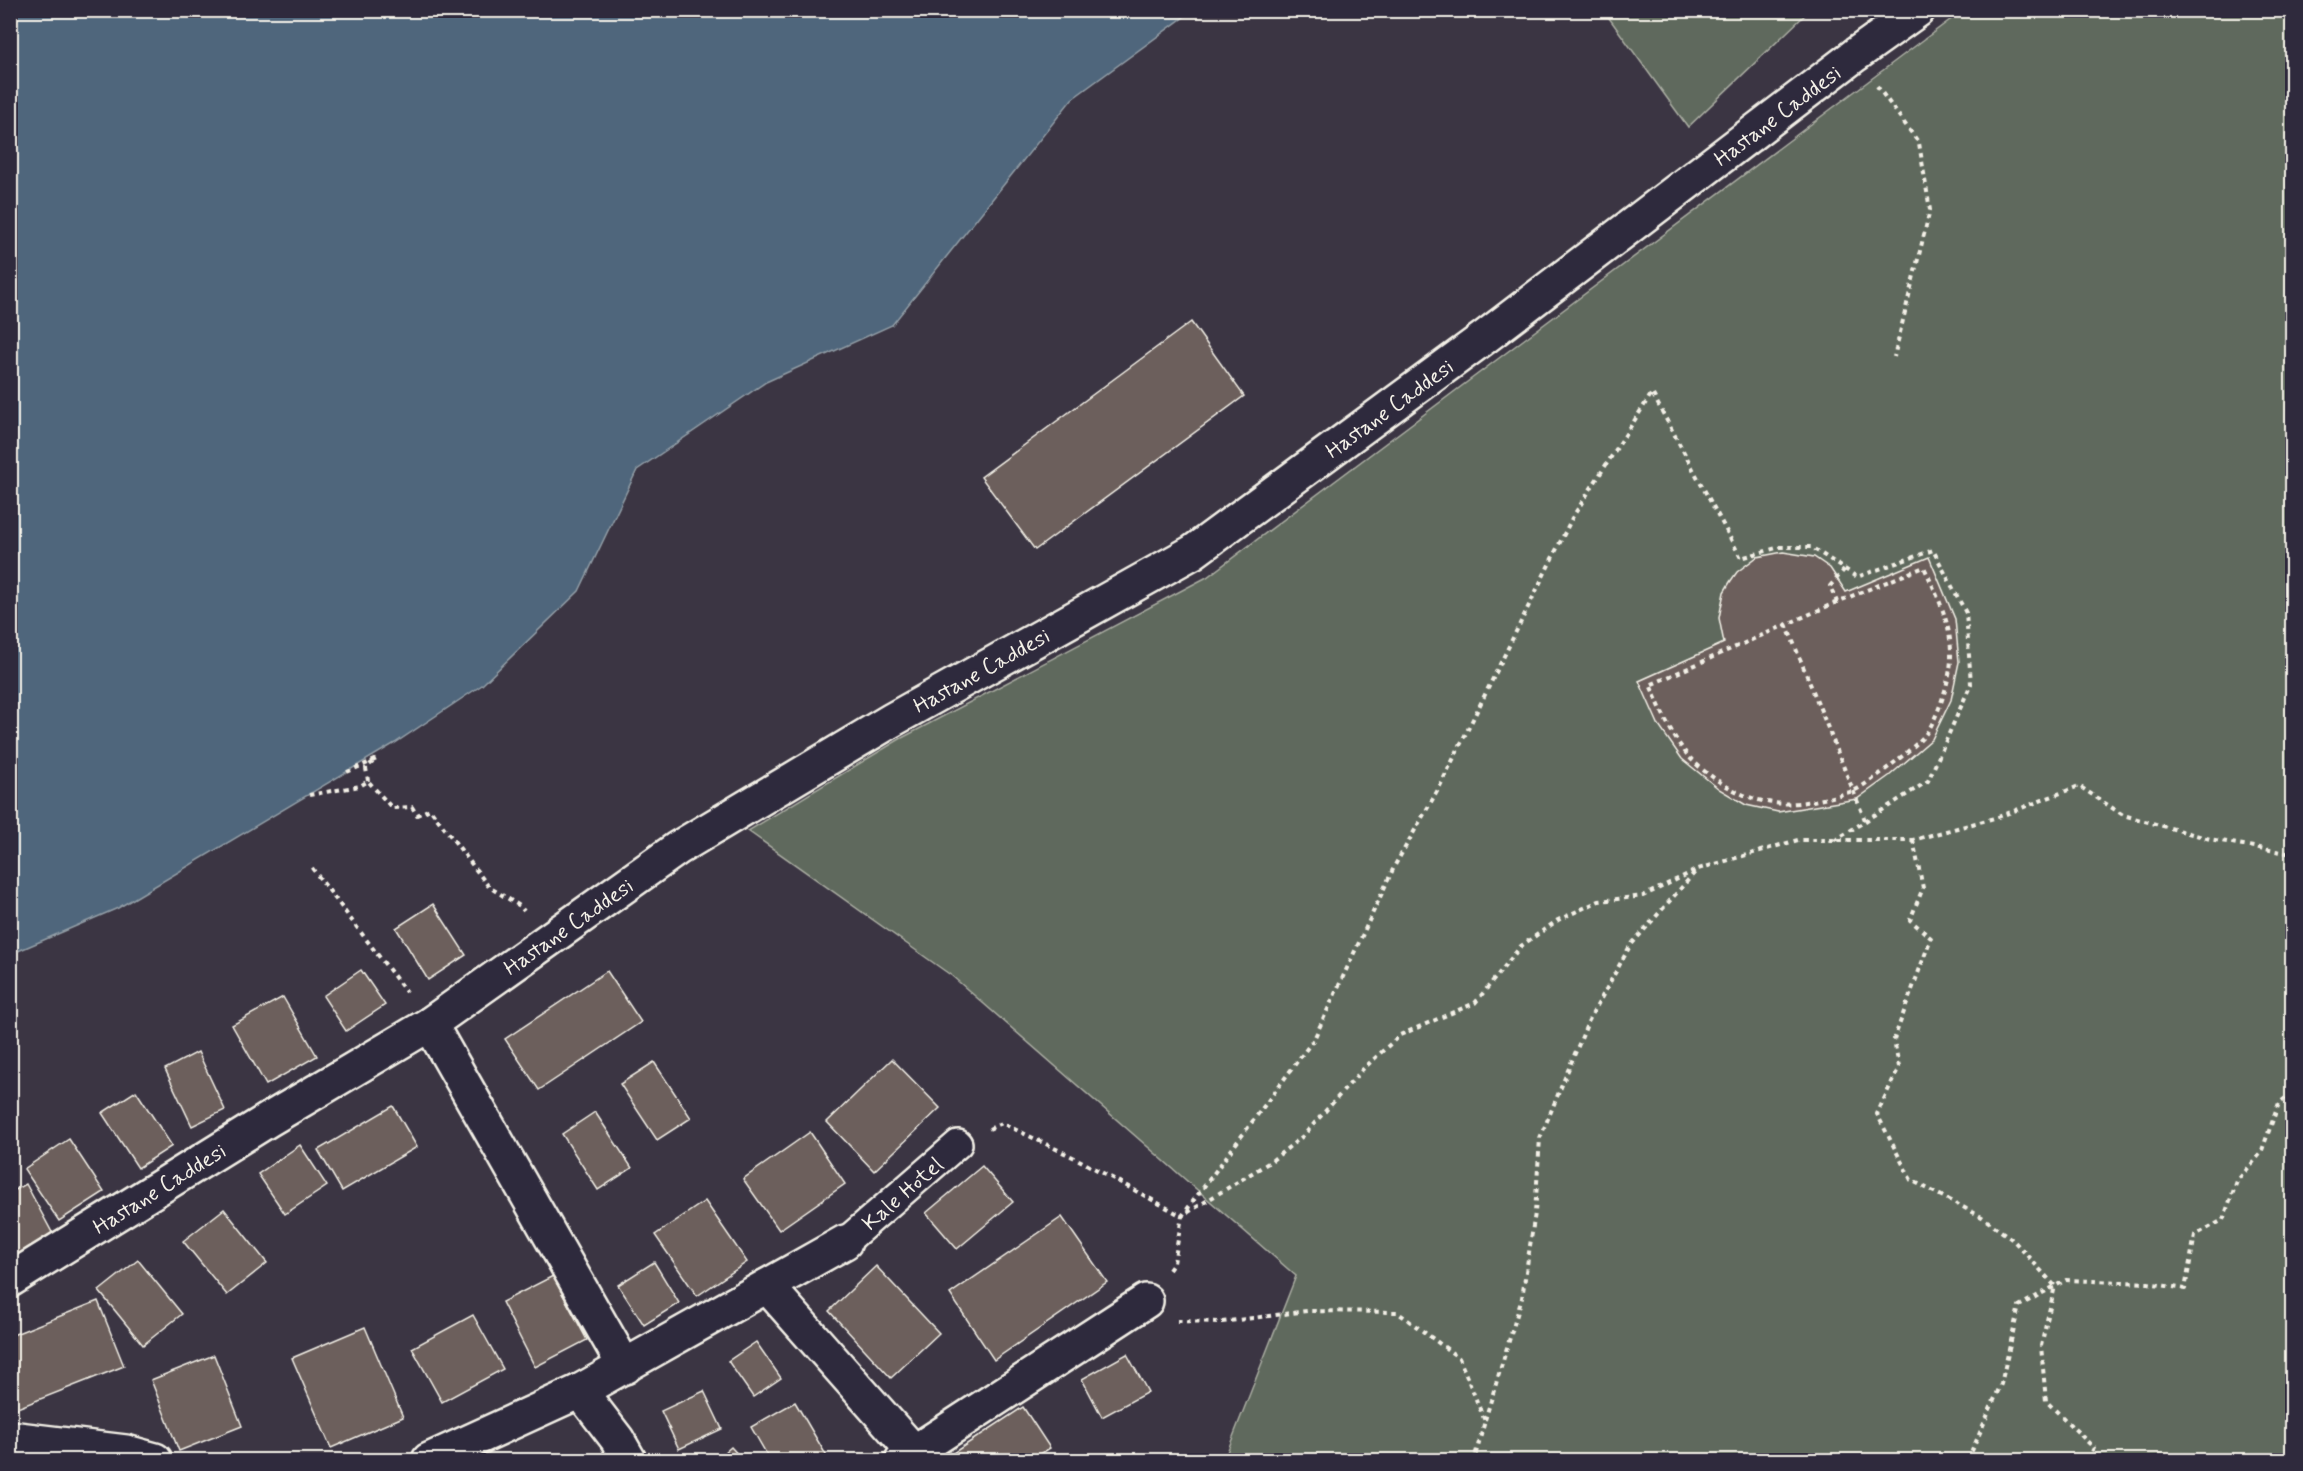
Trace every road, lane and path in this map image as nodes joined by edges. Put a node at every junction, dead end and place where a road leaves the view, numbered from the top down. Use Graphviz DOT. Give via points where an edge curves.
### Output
graph roads {
  1 [pos="1918,10"];
  2 [pos="1855,55"];
  3 [pos="1894,357"];
  4 [pos="1844,570"];
  5 [pos="1837,602"];
  6 [pos="1786,624"];
  7 [pos="347,772"];
  8 [pos="368,781"];
  9 [pos="1854,790"];
  10 [pos="309,795"];
  11 [pos="1865,821"];
  12 [pos="1834,840"];
  13 [pos="1913,840"];
  14 [pos="2292,854"];
  15 [pos="312,868"];
  16 [pos="1698,869"];
  17 [pos="545,942"];
  18 [pos="430,1024"];
  19 [pos="2292,1093"];
  20 [pos="1002,1123"];
  21 [pos="958,1144"];
  22 [pos="1182,1216"];
  23 [pos="845,1242"];
  24 [pos="10,1280"];
  25 [pos="767,1286"];
  26 [pos="2055,1286"];
  27 [pos="1146,1301"];
  28 [pos="625,1367"];
  29 [pos="580,1391"];
  30 [pos="1485,1421"];
  31 [pos="10,1438"];
  32 [pos="909,1457"];
  33 [pos="155,1461"];
  34 [pos="429,1461"];
  35 [pos="629,1461"];
  36 [pos="1474,1461"];
  37 [pos="1968,1461"];
  38 [pos="2088,1461"];
  1 -- 2 [label="street, Hastane Caddesi"];
  2 -- 3 [label="path" via="1919,143 1930,210"];
  2 -- 17 [label="street, Hastane Caddesi" via="1485,338 1193,552 891,720 678,848"];
  4 -- 5 [label="path" via="1830,586"];
  4 -- 11 [label="path" via="1857,577 1934,550 1966,613 1971,684 1928,781"];
  4 -- 22 [label="path" via="1811,547 1780,547 1741,558 1652,393 1572,518 1439,788 1395,865 1314,1039"];
  5 -- 6 [label="path"];
  5 -- 9 [label="path" via="1924,567 1948,626 1951,659 1942,698 1925,735"];
  6 -- 9 [label="path"];
  6 -- 9 [label="path" via="1650,685 1675,738 1693,761 1741,793 1766,802 1792,804"];
  7 -- 8 [label="path" via="377,759 366,768"];
  8 -- 10 [label="path" via="360,786"];
  8 -- 17 [label="path" via="392,808 412,807 417,816 430,809 489,887 520,906"];
  9 -- 11 [label="path"];
  11 -- 12 [label="path"];
  12 -- 13 [label="path"];
  12 -- 16 [label="path" via="1798,840"];
  13 -- 14 [label="path" via="1998,817 2079,786 2123,815 2210,839"];
  13 -- 26 [label="path" via="1923,888 1910,920 1931,938 1894,1039 1899,1067 1877,1114 1911,1180 1982,1217 2013,1240"];
  15 -- 18 [label="path"];
  16 -- 22 [label="path" via="1643,896 1599,901 1558,920 1521,946 1475,1003 1400,1035 1362,1070 1303,1136 1270,1162"];
  16 -- 30 [label="path" via="1630,946 1588,1022 1540,1138 1535,1213 1522,1298"];
  17 -- 18 [label="street, Hastane Caddesi"];
  18 -- 24 [label="street, Hastane Caddesi"];
  18 -- 28 [label="street"];
  19 -- 26 [label="path" via="2279,1103 2261,1153 2237,1181 2223,1220 2194,1235 2185,1289 2148,1283 2066,1280"];
  20 -- 22 [label="path"];
  21 -- 23 [label="street, Kale Hotel"];
  22 -- 27 [label="path" via="1174,1263"];
  23 -- 25 [label="street"];
  25 -- 28 [label="street"];
  25 -- 32 [label="street"];
  26 -- 37 [label="path" via="2019,1306 2001,1384"];
  26 -- 38 [label="path" via="2041,1346 2046,1401 2094,1448"];
  27 -- 30 [label="path" via="1150,1320 1222,1322 1307,1311 1397,1312 1459,1358"];
  27 -- 32 [label="street"];
  28 -- 29 [label="street"];
  29 -- 34 [label="street"];
  29 -- 35 [label="street"];
  30 -- 36 [label="path"];
  31 -- 33 [label="street" via="126,1452"];
}
